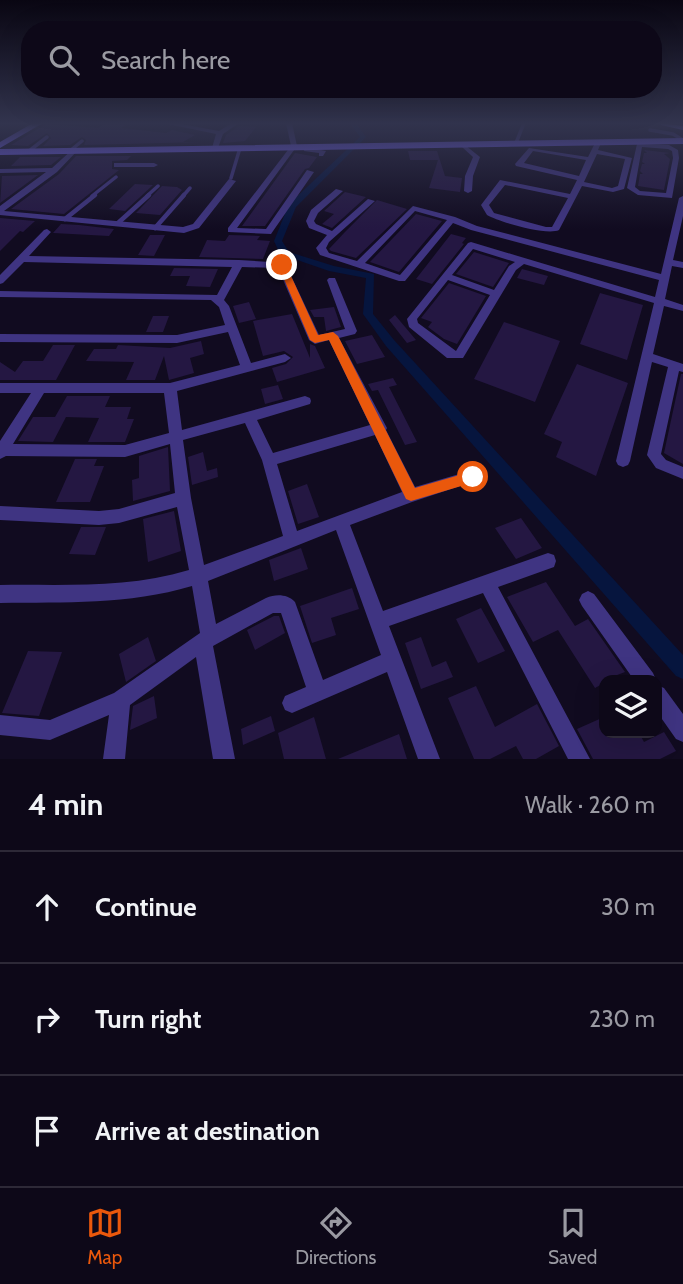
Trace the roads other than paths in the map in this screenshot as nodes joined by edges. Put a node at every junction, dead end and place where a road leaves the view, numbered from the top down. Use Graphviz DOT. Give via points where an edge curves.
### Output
graph roads {
  1 [pos="65,158"];
  2 [pos="157,158"];
  3 [pos="237,158"];
  4 [pos="286,158"];
  5 [pos="476,158"];
  6 [pos="523,158"];
  7 [pos="591,158"];
  8 [pos="629,158"];
  9 [pos="637,158"];
  10 [pos="680,159"];
  11 [pos="117,165"];
  12 [pos="54,170"];
  13 [pos="310,172"];
  14 [pos="549,172"];
  15 [pos="2,173"];
  16 [pos="116,177"];
  17 [pos="231,179"];
  18 [pos="580,181"];
  19 [pos="158,186"];
  20 [pos="190,188"];
  21 [pos="672,188"];
  22 [pos="538,189"];
  23 [pos="339,191"];
  24 [pos="468,191"];
  25 [pos="683,191"];
  26 [pos="573,197"];
  27 [pos="371,201"];
  28 [pos="683,201"];
  29 [pos="0,212"];
  30 [pos="65,219"];
  31 [pos="452,219"];
  32 [pos="118,223"];
  33 [pos="155,228"];
  34 [pos="47,232"];
  35 [pos="333,234"];
  36 [pos="678,244"];
  37 [pos="21,259"];
  38 [pos="523,261"];
  39 [pos="668,262"];
  40 [pos="239,263"];
  41 [pos="359,264"];
  42 [pos="683,265"];
  43 [pos="446,276"];
  44 [pos="665,278"];
  45 [pos="332,280"];
  46 [pos="0,281"];
  47 [pos="0,294"];
  48 [pos="496,294"];
  49 [pos="219,300"];
  50 [pos="659,302"];
  51 [pos="683,308"];
  52 [pos="232,327"];
  53 [pos="333,336"];
  54 [pos="0,338"];
  55 [pos="647,356"];
  56 [pos="285,358"];
  57 [pos="678,366"];
  58 [pos="247,368"];
  59 [pos="0,388"];
  60 [pos="40,388"];
  61 [pos="170,388"];
  62 [pos="305,401"];
  63 [pos="249,416"];
  64 [pos="380,428"];
  65 [pos="176,437"];
  66 [pos="1,451"];
  67 [pos="269,460"];
  68 [pos="623,461"];
  69 [pos="683,472"];
  70 [pos="473,477"];
  71 [pos="411,495"];
  72 [pos="183,498"];
  73 [pos="0,513"];
  74 [pos="341,521"];
  75 [pos="292,539"];
  76 [pos="548,561"];
  77 [pos="199,575"];
  78 [pos="487,583"];
  79 [pos="0,594"];
  80 [pos="588,600"];
  81 [pos="379,621"];
  82 [pos="207,639"];
  83 [pos="393,660"];
  84 [pos="642,675"];
  85 [pos="317,692"];
  86 [pos="121,700"];
  87 [pos="662,702"];
  88 [pos="292,703"];
  89 [pos="0,725"];
  90 [pos="683,732"];
  91 [pos="114,759"];
  92 [pos="224,759"];
  93 [pos="429,759"];
  94 [pos="579,759"];
  1 -- 12 [label="street"];
  2 -- 11 [label="street" via="153,166"];
  3 -- 17 [label="lane"];
  4 -- 13 [label="street" via="231,230 268,232"];
  5 -- 24 [label="street"];
  6 -- 14 [label="street" via="519,164"];
  7 -- 18 [label="street"];
  8 -- 18 [label="street" via="621,187 613,190"];
  9 -- 21 [label="street" via="631,188 667,197"];
  10 -- 21 [label="street"];
  12 -- 15 [label="street"];
  12 -- 29 [label="street"];
  14 -- 18 [label="street"];
  14 -- 22 [label="street"];
  16 -- 30 [label="lane"];
  17 -- 33 [label="street" via="196,226"];
  18 -- 26 [label="street"];
  19 -- 32 [label="lane"];
  20 -- 33 [label="lane"];
  21 -- 25 [label="street"];
  22 -- 26 [label="street"];
  22 -- 26 [label="street" via="503,182 485,205 491,215 551,230 558,228"];
  23 -- 35 [label="street" via="310,221"];
  27 -- 35 [label="street"];
  28 -- 36 [label="street"];
  29 -- 30 [label="street"];
  30 -- 32 [label="street"];
  31 -- 41 [label="street" via="413,208"];
  31 -- 41 [label="street" via="402,279"];
  31 -- 44 [label="street"];
  32 -- 33 [label="street"];
  34 -- 37 [label="street"];
  35 -- 41 [label="street" via="322,244 322,251"];
  36 -- 39 [label="street"];
  37 -- 40 [label="street"];
  37 -- 46 [label="street"];
  38 -- 43 [label="street" via="473,245"];
  38 -- 48 [label="street" via="512,268"];
  38 -- 50 [label="street"];
  39 -- 42 [label="street"];
  39 -- 44 [label="street"];
  40 -- 49 [label="street"];
  40 -- 53 [label="street" via="282,265 315,340"];
  43 -- 48 [label="street"];
  43 -- 48 [label="street" via="412,321 451,355 459,355"];
  44 -- 50 [label="street"];
  45 -- 53 [label="street" via="351,331"];
  47 -- 49 [label="street" via="207,295"];
  49 -- 52 [label="street"];
  50 -- 51 [label="street"];
  50 -- 55 [label="street"];
  52 -- 54 [label="street" via="177,338"];
  52 -- 58 [label="street"];
  53 -- 64 [label="street"];
  55 -- 57 [label="street"];
  55 -- 68 [label="street"];
  56 -- 58 [label="street"];
  57 -- 69 [label="street" via="654,455 661,464"];
  58 -- 61 [label="street"];
  59 -- 60 [label="street"];
  60 -- 61 [label="street"];
  60 -- 66 [label="street"];
  61 -- 65 [label="street"];
  62 -- 63 [label="street"];
  63 -- 65 [label="street"];
  63 -- 67 [label="street"];
  64 -- 67 [label="street"];
  64 -- 71 [label="street"];
  65 -- 66 [label="street" via="125,451"];
  65 -- 72 [label="street"];
  67 -- 75 [label="street"];
  70 -- 71 [label="street"];
  71 -- 74 [label="street"];
  72 -- 73 [label="street" via="99,518"];
  72 -- 77 [label="street"];
  74 -- 75 [label="street"];
  74 -- 81 [label="street"];
  75 -- 77 [label="street"];
  76 -- 78 [label="street"];
  77 -- 79 [label="street" via="123,592"];
  77 -- 82 [label="street"];
  78 -- 81 [label="street"];
  78 -- 94 [label="street"];
  80 -- 84 [label="street"];
  81 -- 83 [label="street"];
  82 -- 85 [label="street" via="272,604 285,604"];
  82 -- 86 [label="street"];
  82 -- 92 [label="street"];
  83 -- 85 [label="street"];
  83 -- 93 [label="street"];
  85 -- 88 [label="street"];
  86 -- 89 [label="street" via="50,730"];
  86 -- 91 [label="street"];
  87 -- 90 [label="street"];
}
